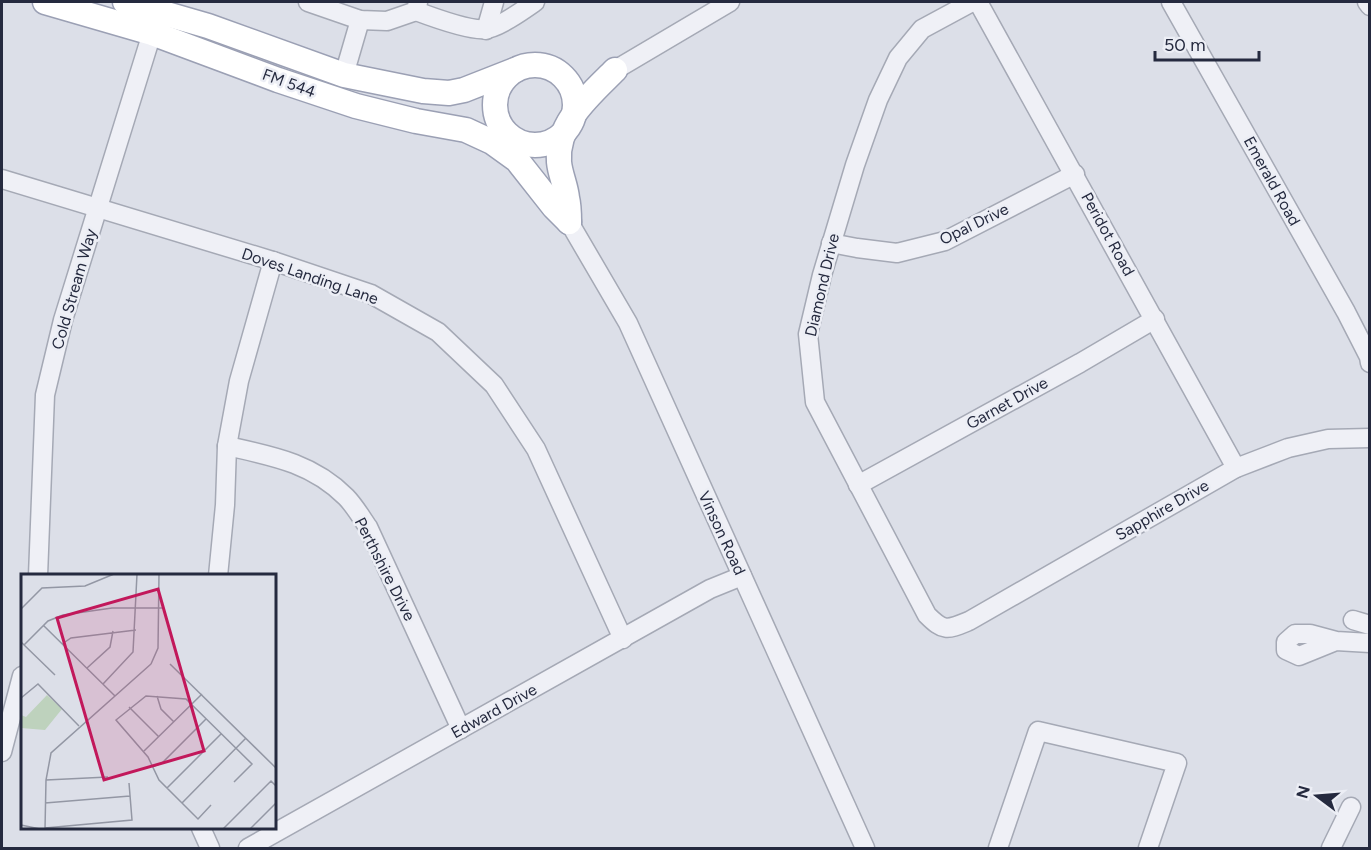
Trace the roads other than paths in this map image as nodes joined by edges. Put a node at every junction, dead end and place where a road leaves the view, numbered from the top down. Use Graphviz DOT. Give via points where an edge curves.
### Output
graph roads {
  1 [pos="45,2"];
  2 [pos="125,2"];
  3 [pos="308,2"];
  4 [pos="494,2"];
  5 [pos="535,2"];
  6 [pos="972,2"];
  7 [pos="978,2"];
  8 [pos="1171,2"];
  9 [pos="1367,2"];
  10 [pos="725,3"];
  11 [pos="417,6"];
  12 [pos="1370,6"];
  13 [pos="157,15"];
  14 [pos="360,20"];
  15 [pos="486,30"];
  16 [pos="515,70"];
  17 [pos="615,70"];
  18 [pos="344,75"];
  19 [pos="562,75"];
  20 [pos="575,113"];
  21 [pos="395,115"];
  22 [pos="510,134"];
  23 [pos="562,134"];
  24 [pos="1075,174"];
  25 [pos="2,180"];
  26 [pos="97,208"];
  27 [pos="570,222"];
  28 [pos="831,243"];
  29 [pos="273,261"];
  30 [pos="1155,319"];
  31 [pos="1370,363"];
  32 [pos="1370,438"];
  33 [pos="227,446"];
  34 [pos="1236,468"];
  35 [pos="858,485"];
  36 [pos="38,574"];
  37 [pos="218,574"];
  38 [pos="742,576"];
  39 [pos="969,621"];
  40 [pos="623,639"];
  41 [pos="1336,641"];
  42 [pos="1370,643"];
  43 [pos="21,680"];
  44 [pos="461,729"];
  45 [pos="2,752"];
  46 [pos="1352,807"];
  47 [pos="201,829"];
  48 [pos="210,849"];
  49 [pos="248,849"];
  50 [pos="865,849"];
  51 [pos="998,849"];
  52 [pos="1148,849"];
  53 [pos="1331,849"];
  1 -- 13 [label="main road, FM 544"];
  2 -- 13 [label="main road, FM 544"];
  3 -- 14 [label="street"];
  4 -- 15 [label="street"];
  5 -- 15 [label="street"];
  6 -- 28 [label="street, Diamond Drive" via="922,29 898,57 878,100"];
  7 -- 24 [label="street, Peridot Road"];
  8 -- 31 [label="street, Emerald Road" via="1346,312"];
  9 -- 12 [label="street"];
  10 -- 17 [label="street"];
  11 -- 14 [label="street" via="387,21"];
  11 -- 15 [label="street" via="448,22"];
  13 -- 18 [label="main road, FM 544" via="208,26"];
  13 -- 21 [label="main road, FM 544" via="288,83"];
  13 -- 26 [label="street, Cold Stream Way"];
  14 -- 18 [label="street"];
  16 -- 18 [label="main road, FM 544" via="448,93"];
  16 -- 19 [label="main road" via="543,65"];
  16 -- 22 [label="main road" via="504,78 495,111"];
  17 -- 19 [label="main road" via="587,78"];
  17 -- 20 [label="main road"];
  19 -- 20 [label="main road" via="573,93"];
  20 -- 23 [label="main road"];
  21 -- 22 [label="main road" via="458,111"];
  21 -- 27 [label="main road, FM 544" via="466,130 492,142 517,160"];
  22 -- 23 [label="main road" via="533,145"];
  22 -- 27 [label="main road" via="533,154"];
  23 -- 27 [label="main road" via="559,164"];
  24 -- 28 [label="street, Opal Drive" via="945,242 897,253"];
  24 -- 30 [label="street, Peridot Road"];
  25 -- 26 [label="street, Doves Landing Lane"];
  26 -- 29 [label="street, Doves Landing Lane"];
  26 -- 36 [label="street, Cold Stream Way" via="45,395"];
  27 -- 38 [label="street, Vinson Road" via="628,323"];
  28 -- 35 [label="street, Diamond Drive" via="808,334 810,369 815,402"];
  29 -- 33 [label="street" via="239,381"];
  29 -- 40 [label="street, Doves Landing Lane" via="371,294 438,332 494,385 537,449"];
  30 -- 34 [label="street, Peridot Road"];
  30 -- 35 [label="street, Garnet Drive"];
  32 -- 34 [label="street, Sapphire Drive" via="1328,440 1288,448"];
  33 -- 37 [label="street"];
  33 -- 44 [label="street, Perthshire Drive" via="286,459 319,475 347,498 368,527"];
  34 -- 39 [label="street, Sapphire Drive"];
  35 -- 39 [label="street, Diamond Drive" via="927,615 938,626 950,628"];
  38 -- 40 [label="street, Edward Drive"];
  38 -- 50 [label="street, Vinson Road"];
  40 -- 44 [label="street, Edward Drive"];
  41 -- 42 [label="street"];
  43 -- 45 [label="street"];
  44 -- 49 [label="street, Edward Drive"];
  46 -- 53 [label="street"];
  47 -- 48 [label="street"];
  51 -- 52 [label="street" via="1038,731 1177,763"];
}
